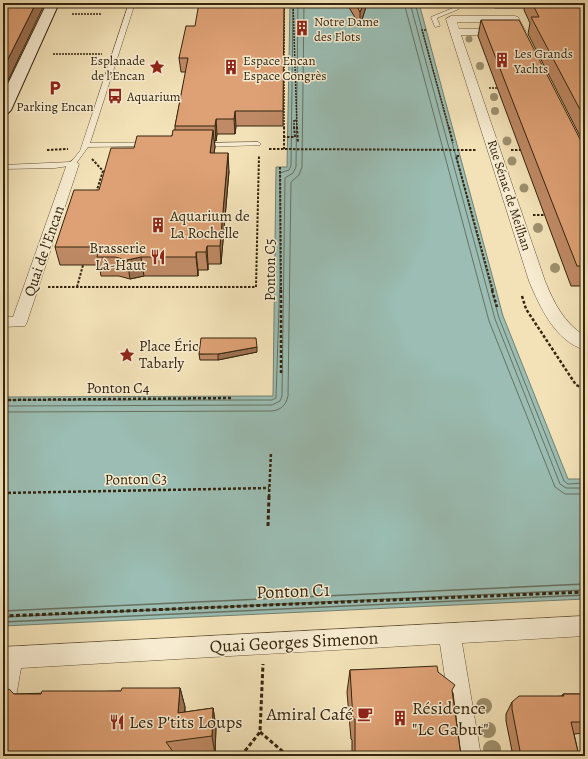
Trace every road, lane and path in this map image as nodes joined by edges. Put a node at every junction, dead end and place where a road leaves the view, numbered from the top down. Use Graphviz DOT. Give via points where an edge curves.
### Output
graph roads {
  1 [pos="53,3"];
  2 [pos="132,3"];
  3 [pos="284,3"];
  4 [pos="293,3"];
  5 [pos="454,3"];
  6 [pos="494,4"];
  7 [pos="585,5"];
  8 [pos="72,14"];
  9 [pos="101,14"];
  10 [pos="437,26"];
  11 [pos="426,30"];
  12 [pos="527,44"];
  13 [pos="53,54"];
  14 [pos="116,54"];
  15 [pos="475,88"];
  16 [pos="503,88"];
  17 [pos="3,110"];
  18 [pos="297,121"];
  19 [pos="283,137"];
  20 [pos="298,143"];
  21 [pos="453,143"];
  22 [pos="86,145"];
  23 [pos="156,145"];
  24 [pos="195,145"];
  25 [pos="258,146"];
  26 [pos="496,150"];
  27 [pos="527,150"];
  28 [pos="459,156"];
  29 [pos="73,164"];
  30 [pos="3,167"];
  31 [pos="280,167"];
  32 [pos="103,171"];
  33 [pos="95,195"];
  34 [pos="516,215"];
  35 [pos="556,215"];
  36 [pos="83,265"];
  37 [pos="31,287"];
  38 [pos="77,287"];
  39 [pos="497,307"];
  40 [pos="3,322"];
  41 [pos="585,344"];
  42 [pos="281,374"];
  43 [pos="233,398"];
  44 [pos="3,400"];
  45 [pos="271,452"];
  46 [pos="269,488"];
  47 [pos="3,493"];
  48 [pos="268,526"];
  49 [pos="585,592"];
  50 [pos="3,616"];
  51 [pos="585,626"];
  52 [pos="450,634"];
  53 [pos="263,644"];
  54 [pos="8,658"];
  55 [pos="3,680"];
  56 [pos="3,704"];
  57 [pos="260,732"];
  58 [pos="241,756"];
  59 [pos="288,756"];
  60 [pos="469,756"];
  1 -- 17 [label="street"];
  2 -- 14 [label="lane"];
  3 -- 19 [label="path"];
  4 -- 18 [label="path"];
  5 -- 10 [label="lane" via="456,9 434,17"];
  6 -- 7 [label="street"];
  8 -- 9 [label="path"];
  11 -- 21 [label="path" via="422,30"];
  12 -- 15 [label="street, Rue Sénac de Meilhan" via="521,32 455,32"];
  13 -- 14 [label="path"];
  14 -- 22 [label="lane"];
  15 -- 16 [label="path"];
  15 -- 26 [label="street, Rue Sénac de Meilhan"];
  18 -- 19 [label="path" via="294,120 295,137"];
  18 -- 20 [label="path"];
  19 -- 26 [label="path" via="284,149"];
  22 -- 23 [label="lane"];
  22 -- 29 [label="lane"];
  24 -- 25 [label="lane"];
  25 -- 38 [label="path" via="256,287"];
  26 -- 27 [label="path"];
  26 -- 34 [label="street, Rue Sénac de Meilhan"];
  28 -- 39 [label="path" via="456,156"];
  29 -- 30 [label="lane"];
  29 -- 37 [label="street, Quai de l'Encan"];
  31 -- 42 [label="path, Ponton C5"];
  32 -- 33 [label="path"];
  34 -- 35 [label="path"];
  34 -- 41 [label="street, Rue Sénac de Meilhan" via="550,312 570,336"];
  36 -- 38 [label="path"];
  37 -- 38 [label="path"];
  37 -- 40 [label="street, Quai de l'Encan" via="19,322"];
  43 -- 44 [label="path, Ponton C4"];
  45 -- 46 [label="path"];
  46 -- 47 [label="path, Ponton C3"];
  46 -- 48 [label="path"];
  49 -- 50 [label="path, Ponton C1"];
  51 -- 52 [label="street, Quai Georges Simenon"];
  52 -- 53 [label="street, Quai Georges Simenon"];
  52 -- 60 [label="street"];
  53 -- 54 [label="street, Quai Georges Simenon"];
  53 -- 57 [label="path"];
  54 -- 55 [label="lane"];
  54 -- 56 [label="street"];
  57 -- 58 [label="path"];
  57 -- 59 [label="path"];
}
